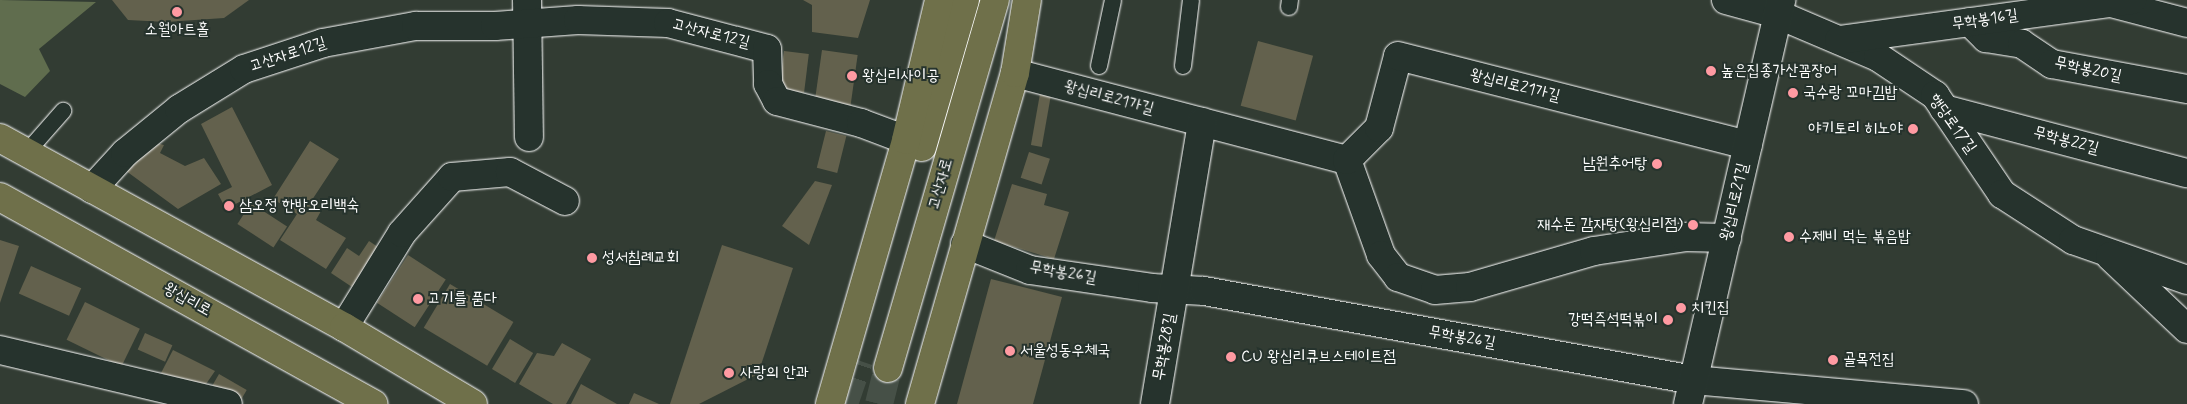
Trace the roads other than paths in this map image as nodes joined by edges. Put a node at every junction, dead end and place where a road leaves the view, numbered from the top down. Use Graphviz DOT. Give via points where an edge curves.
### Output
graph roads {
  1 [pos="938,0"];
  2 [pos="965,0"];
  3 [pos="995,0"];
  4 [pos="1027,0"];
  5 [pos="1113,0"];
  6 [pos="1191,0"];
  7 [pos="1726,0"];
  8 [pos="2121,2"];
  9 [pos="1779,7"];
  10 [pos="526,12"];
  11 [pos="1970,22"];
  12 [pos="2187,24"];
  13 [pos="1838,40"];
  14 [pos="1099,66"];
  15 [pos="1183,66"];
  16 [pos="1015,73"];
  17 [pos="2187,89"];
  18 [pos="1944,109"];
  19 [pos="64,111"];
  20 [pos="1202,122"];
  21 [pos="529,137"];
  22 [pos="0,138"];
  23 [pos="906,140"];
  24 [pos="1748,145"];
  25 [pos="26,152"];
  26 [pos="1347,160"];
  27 [pos="2187,173"];
  28 [pos="92,188"];
  29 [pos="0,197"];
  30 [pos="565,201"];
  31 [pos="1727,238"];
  32 [pos="965,244"];
  33 [pos="2105,251"];
  34 [pos="2187,280"];
  35 [pos="1174,290"];
  36 [pos="344,327"];
  37 [pos="2187,329"];
  38 [pos="0,350"];
  39 [pos="859,360"];
  40 [pos="888,368"];
  41 [pos="1691,392"];
  42 [pos="831,401"];
  43 [pos="228,404"];
  44 [pos="374,404"];
  45 [pos="473,404"];
  46 [pos="920,404"];
  47 [pos="1155,404"];
  48 [pos="1964,404"];
  1 -- 23 [label="main road"];
  2 -- 39 [label="main road, 고산자로"];
  3 -- 40 [label="main road, 고산자로"];
  4 -- 16 [label="main road"];
  5 -- 14 [label="lane"];
  6 -- 15 [label="lane"];
  7 -- 9 [label="street, 행당로17길"];
  8 -- 11 [label="street, 무학봉16길"];
  8 -- 12 [label="street"];
  9 -- 13 [label="street, 행당로17길"];
  9 -- 24 [label="street, 왕십리로21길"];
  10 -- 21 [label="street"];
  10 -- 23 [label="street, 고산자로12길" via="578,20 668,23 767,49 768,84 777,101 861,123"];
  10 -- 28 [label="street, 고산자로12길" via="416,26 323,43 244,69 179,109 125,153"];
  11 -- 13 [label="street, 무학봉16길"];
  11 -- 17 [label="street, 무학봉20길" via="1986,38 2022,44 2052,64"];
  13 -- 18 [label="street, 행당로17길" via="1878,57 1935,95"];
  16 -- 20 [label="street, 왕십리로21가길"];
  16 -- 32 [label="main road"];
  18 -- 27 [label="street, 무학봉22길"];
  18 -- 33 [label="street, 행당로17길" via="2002,194 2074,240"];
  19 -- 25 [label="lane"];
  20 -- 26 [label="street, 왕십리로21가길"];
  20 -- 35 [label="street"];
  22 -- 25 [label="main road"];
  23 -- 42 [label="main road"];
  24 -- 26 [label="street, 왕십리로21가길" via="1398,56 1379,128"];
  24 -- 31 [label="street, 왕십리로21길"];
  25 -- 28 [label="main road"];
  26 -- 31 [label="street" via="1381,255 1398,277 1435,290 1470,287 1594,250 1684,237"];
  28 -- 36 [label="main road"];
  29 -- 44 [label="main road, 왕십리로"];
  30 -- 36 [label="street" via="510,172 452,176 402,233"];
  31 -- 41 [label="street, 왕십리로21길"];
  32 -- 35 [label="street, 무학봉26길" via="1030,270"];
  32 -- 46 [label="main road"];
  33 -- 34 [label="street, 행당로17길"];
  33 -- 37 [label="street, 행당로17길"];
  35 -- 41 [label="street, 무학봉26길" via="1204,291"];
  35 -- 47 [label="street, 무학봉28길"];
  36 -- 45 [label="main road"];
  38 -- 43 [label="street"];
  41 -- 48 [label="street, 무학봉26길"];
}
